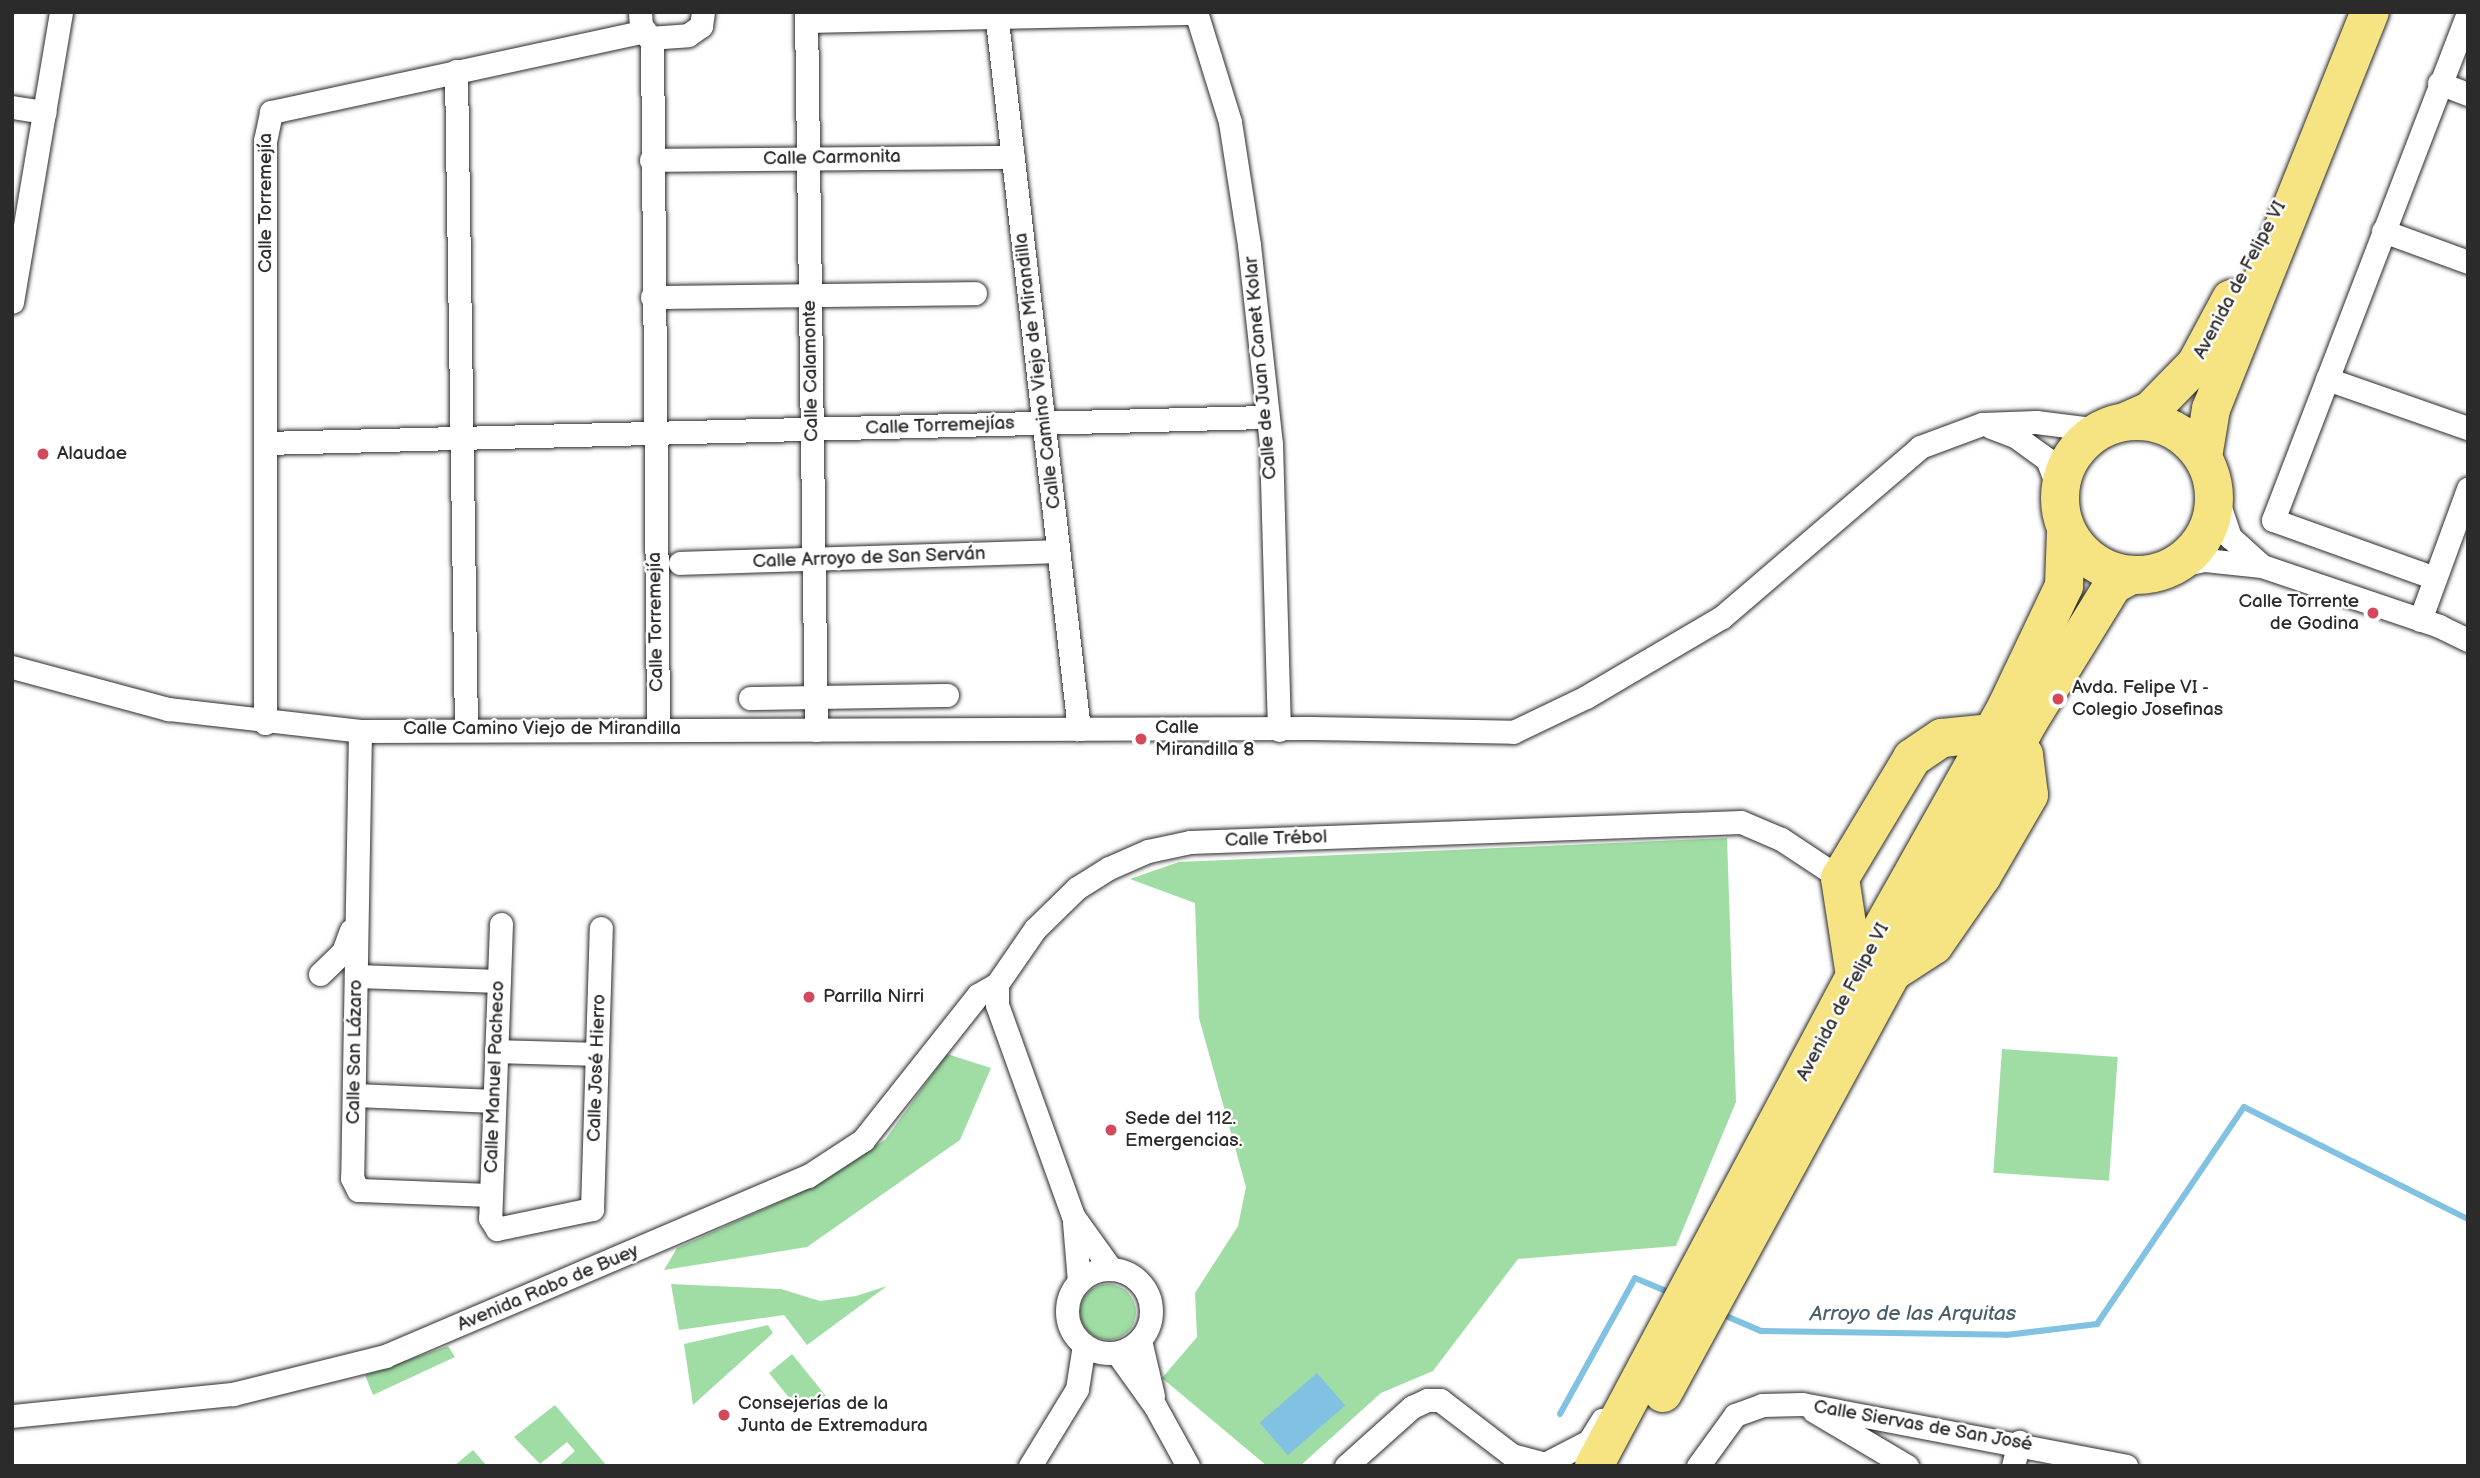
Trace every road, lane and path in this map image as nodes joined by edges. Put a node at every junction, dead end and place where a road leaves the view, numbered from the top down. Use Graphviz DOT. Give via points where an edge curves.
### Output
graph roads {
  1 [pos="61,12"];
  2 [pos="702,12"];
  3 [pos="2370,12"];
  4 [pos="1196,13"];
  5 [pos="2468,13"];
  6 [pos="997,15"];
  7 [pos="806,17"];
  8 [pos="646,27"];
  9 [pos="456,71"];
  10 [pos="2439,83"];
  11 [pos="2468,94"];
  12 [pos="12,107"];
  13 [pos="45,112"];
  14 [pos="2325,117"];
  15 [pos="1013,157"];
  16 [pos="808,159"];
  17 [pos="651,160"];
  18 [pos="2383,231"];
  19 [pos="2468,262"];
  20 [pos="975,293"];
  21 [pos="810,294"];
  22 [pos="652,297"];
  23 [pos="12,302"];
  24 [pos="2326,379"];
  25 [pos="1267,416"];
  26 [pos="1044,424"];
  27 [pos="1982,424"];
  28 [pos="2114,425"];
  29 [pos="2468,428"];
  30 [pos="812,430"];
  31 [pos="654,433"];
  32 [pos="461,438"];
  33 [pos="265,443"];
  34 [pos="2208,473"];
  35 [pos="2468,489"];
  36 [pos="2059,490"];
  37 [pos="2066,531"];
  38 [pos="1058,551"];
  39 [pos="814,560"];
  40 [pos="680,563"];
  41 [pos="2262,566"];
  42 [pos="2171,568"];
  43 [pos="2131,575"];
  44 [pos="2435,578"];
  45 [pos="2420,620"];
  46 [pos="2468,640"];
  47 [pos="12,667"];
  48 [pos="947,695"];
  49 [pos="816,696"];
  50 [pos="750,698"];
  51 [pos="265,723"];
  52 [pos="658,727"];
  53 [pos="466,729"];
  54 [pos="1079,729"];
  55 [pos="816,730"];
  56 [pos="1279,730"];
  57 [pos="360,731"];
  58 [pos="2004,739"];
  59 [pos="1840,878"];
  60 [pos="356,913"];
  61 [pos="1886,922"];
  62 [pos="501,924"];
  63 [pos="601,928"];
  64 [pos="320,974"];
  65 [pos="1873,974"];
  66 [pos="357,976"];
  67 [pos="499,981"];
  68 [pos="997,984"];
  69 [pos="496,1051"];
  70 [pos="597,1054"];
  71 [pos="355,1095"];
  72 [pos="494,1101"];
  73 [pos="491,1195"];
  74 [pos="1073,1216"];
  75 [pos="498,1228"];
  76 [pos="1111,1269"];
  77 [pos="1079,1282"];
  78 [pos="1697,1296"];
  79 [pos="1140,1340"];
  80 [pos="1084,1345"];
  81 [pos="1112,1353"];
  82 [pos="1077,1389"];
  83 [pos="1802,1404"];
  84 [pos="1155,1406"];
  85 [pos="12,1416"];
  86 [pos="2019,1442"];
  87 [pos="1030,1466"];
  88 [pos="1188,1466"];
  89 [pos="1346,1466"];
  90 [pos="1594,1466"];
  91 [pos="1623,1466"];
  92 [pos="1698,1466"];
  93 [pos="1907,1466"];
  94 [pos="2013,1466"];
  95 [pos="2126,1466"];
  1 -- 13 [label="street"];
  2 -- 8 [label="street" via="701,26 688,35"];
  3 -- 14 [label="highway, Avenida de Felipe VI"];
  4 -- 6 [label="street"];
  4 -- 25 [label="street, Calle de Juan Canet Kolar" via="1230,122 1250,245"];
  5 -- 10 [label="street"];
  6 -- 7 [label="street"];
  6 -- 15 [label="street, Calle Camino Viejo de Mirandilla"];
  7 -- 16 [label="street, Calle Calamonte"];
  8 -- 9 [label="street, Calle Torremejía"];
  8 -- 17 [label="street, Calle Torremejía"];
  9 -- 32 [label="street"];
  9 -- 33 [label="street, Calle Torremejía" via="271,112 265,141"];
  10 -- 11 [label="street"];
  10 -- 18 [label="street"];
  12 -- 13 [label="street"];
  13 -- 23 [label="street"];
  14 -- 28 [label="highway, Avenida de Felipe VI" via="2196,364 2151,410"];
  14 -- 34 [label="highway, Avenida de Felipe VI" via="2210,409"];
  15 -- 16 [label="street, Calle Carmonita"];
  15 -- 26 [label="street, Calle Camino Viejo de Mirandilla"];
  16 -- 17 [label="street, Calle Carmonita"];
  16 -- 21 [label="street, Calle Calamonte"];
  17 -- 22 [label="street, Calle Torremejía"];
  18 -- 19 [label="street"];
  18 -- 24 [label="street"];
  20 -- 21 [label="street"];
  21 -- 22 [label="street"];
  21 -- 30 [label="street, Calle Calamonte"];
  22 -- 31 [label="street, Calle Torremejía"];
  24 -- 29 [label="street"];
  24 -- 44 [label="street" via="2273,520"];
  25 -- 26 [label="street, Calle Torremejías"];
  25 -- 56 [label="street, Calle de Juan Canet Kolar"];
  26 -- 30 [label="street, Calle Torremejías"];
  26 -- 38 [label="street, Calle Camino Viejo de Mirandilla"];
  27 -- 28 [label="street"];
  27 -- 36 [label="street" via="2015,436 2047,459"];
  27 -- 56 [label="street, Calle Camino Viejo de Mirandilla" via="1920,447 1722,617 1586,697 1513,732"];
  28 -- 34 [label="highway" via="2163,424 2179,432"];
  28 -- 36 [label="highway" via="2072,455"];
  30 -- 31 [label="street, Calle Torremejías"];
  30 -- 39 [label="street, Calle Calamonte"];
  31 -- 32 [label="street"];
  31 -- 52 [label="street, Calle Torremejía"];
  32 -- 33 [label="street"];
  32 -- 53 [label="street"];
  33 -- 51 [label="street, Calle Torremejía"];
  34 -- 41 [label="street" via="2230,537"];
  34 -- 42 [label="highway" via="2211,521 2196,548"];
  35 -- 44 [label="street"];
  36 -- 37 [label="highway"];
  37 -- 43 [label="highway" via="2082,553 2104,569"];
  37 -- 58 [label="highway, Avenida de Felipe VI" via="2064,586"];
  38 -- 39 [label="street, Calle Arroyo de San Serván"];
  38 -- 54 [label="street, Calle Camino Viejo de Mirandilla"];
  39 -- 40 [label="street, Calle Arroyo de San Serván"];
  39 -- 49 [label="street, Calle Calamonte"];
  41 -- 42 [label="street" via="2205,560"];
  41 -- 45 [label="street"];
  42 -- 43 [label="highway"];
  43 -- 58 [label="highway, Avenida de Felipe VI" via="2113,585"];
  44 -- 45 [label="street"];
  45 -- 46 [label="street"];
  47 -- 51 [label="street, Calle Camino Viejo de Mirandilla" via="168,709"];
  48 -- 49 [label="street"];
  49 -- 50 [label="street"];
  49 -- 55 [label="street, Calle Calamonte"];
  51 -- 57 [label="street, Calle Camino Viejo de Mirandilla"];
  52 -- 53 [label="street, Calle Camino Viejo de Mirandilla"];
  52 -- 55 [label="street, Calle Camino Viejo de Mirandilla"];
  53 -- 57 [label="street, Calle Camino Viejo de Mirandilla"];
  54 -- 55 [label="street, Calle Camino Viejo de Mirandilla"];
  54 -- 56 [label="street, Calle Camino Viejo de Mirandilla"];
  57 -- 60 [label="street, Calle San Lázaro"];
  58 -- 59 [label="highway" via="1942,738 1912,758"];
  58 -- 61 [label="highway, Avenida de Felipe VI"];
  58 -- 65 [label="highway, Avenida de Felipe VI"];
  59 -- 61 [label="highway"];
  59 -- 65 [label="highway"];
  59 -- 68 [label="street, Calle Trébol" via="1781,839 1741,822 1189,842 1148,851 1077,888 1035,929"];
  60 -- 64 [label="street, Calle San Lázaro" via="343,952"];
  60 -- 66 [label="street, Calle San Lázaro"];
  61 -- 65 [label="highway, Avenida de Felipe VI"];
  62 -- 67 [label="street, Calle Manuel Pacheco"];
  63 -- 70 [label="street, Calle José Hierro"];
  65 -- 78 [label="highway, Avenida de Felipe VI"];
  66 -- 67 [label="street"];
  66 -- 71 [label="street, Calle San Lázaro"];
  67 -- 69 [label="street, Calle Manuel Pacheco"];
  68 -- 74 [label="street" via="997,1005"];
  68 -- 85 [label="street, Avenida Rabo de Buey" via="978,995 863,1140 796,1182 385,1356 233,1394"];
  69 -- 70 [label="street"];
  69 -- 72 [label="street, Calle Manuel Pacheco"];
  70 -- 75 [label="street, Calle José Hierro" via="592,1209"];
  71 -- 72 [label="street"];
  71 -- 73 [label="street, Calle San Lázaro" via="352,1178 358,1190"];
  72 -- 73 [label="street, Calle Manuel Pacheco"];
  73 -- 75 [label="street, Calle Manuel Pacheco" via="491,1218"];
  74 -- 76 [label="street"];
  74 -- 77 [label="street"];
  76 -- 77 [label="street"];
  76 -- 79 [label="street" via="1135,1278 1148,1294 1151,1318"];
  77 -- 80 [label="street" via="1072,1292 1068,1317"];
  78 -- 89 [label="street" via="1655,1326 1589,1441 1565,1457 1545,1464 1512,1455 1440,1400 1427,1400 1412,1407"];
  78 -- 90 [label="highway, Avenida de Felipe VI"];
  78 -- 91 [label="highway, Avenida de Felipe VI"];
  79 -- 81 [label="street"];
  79 -- 84 [label="street"];
  80 -- 81 [label="street"];
  80 -- 82 [label="street"];
  81 -- 82 [label="street"];
  81 -- 84 [label="street"];
  82 -- 87 [label="street"];
  83 -- 86 [label="street, Calle Siervas de San José"];
  83 -- 92 [label="street" via="1762,1405 1735,1415"];
  83 -- 93 [label="street"];
  84 -- 88 [label="street"];
  86 -- 94 [label="street"];
  86 -- 95 [label="street, Calle Siervas de San José"];
}
